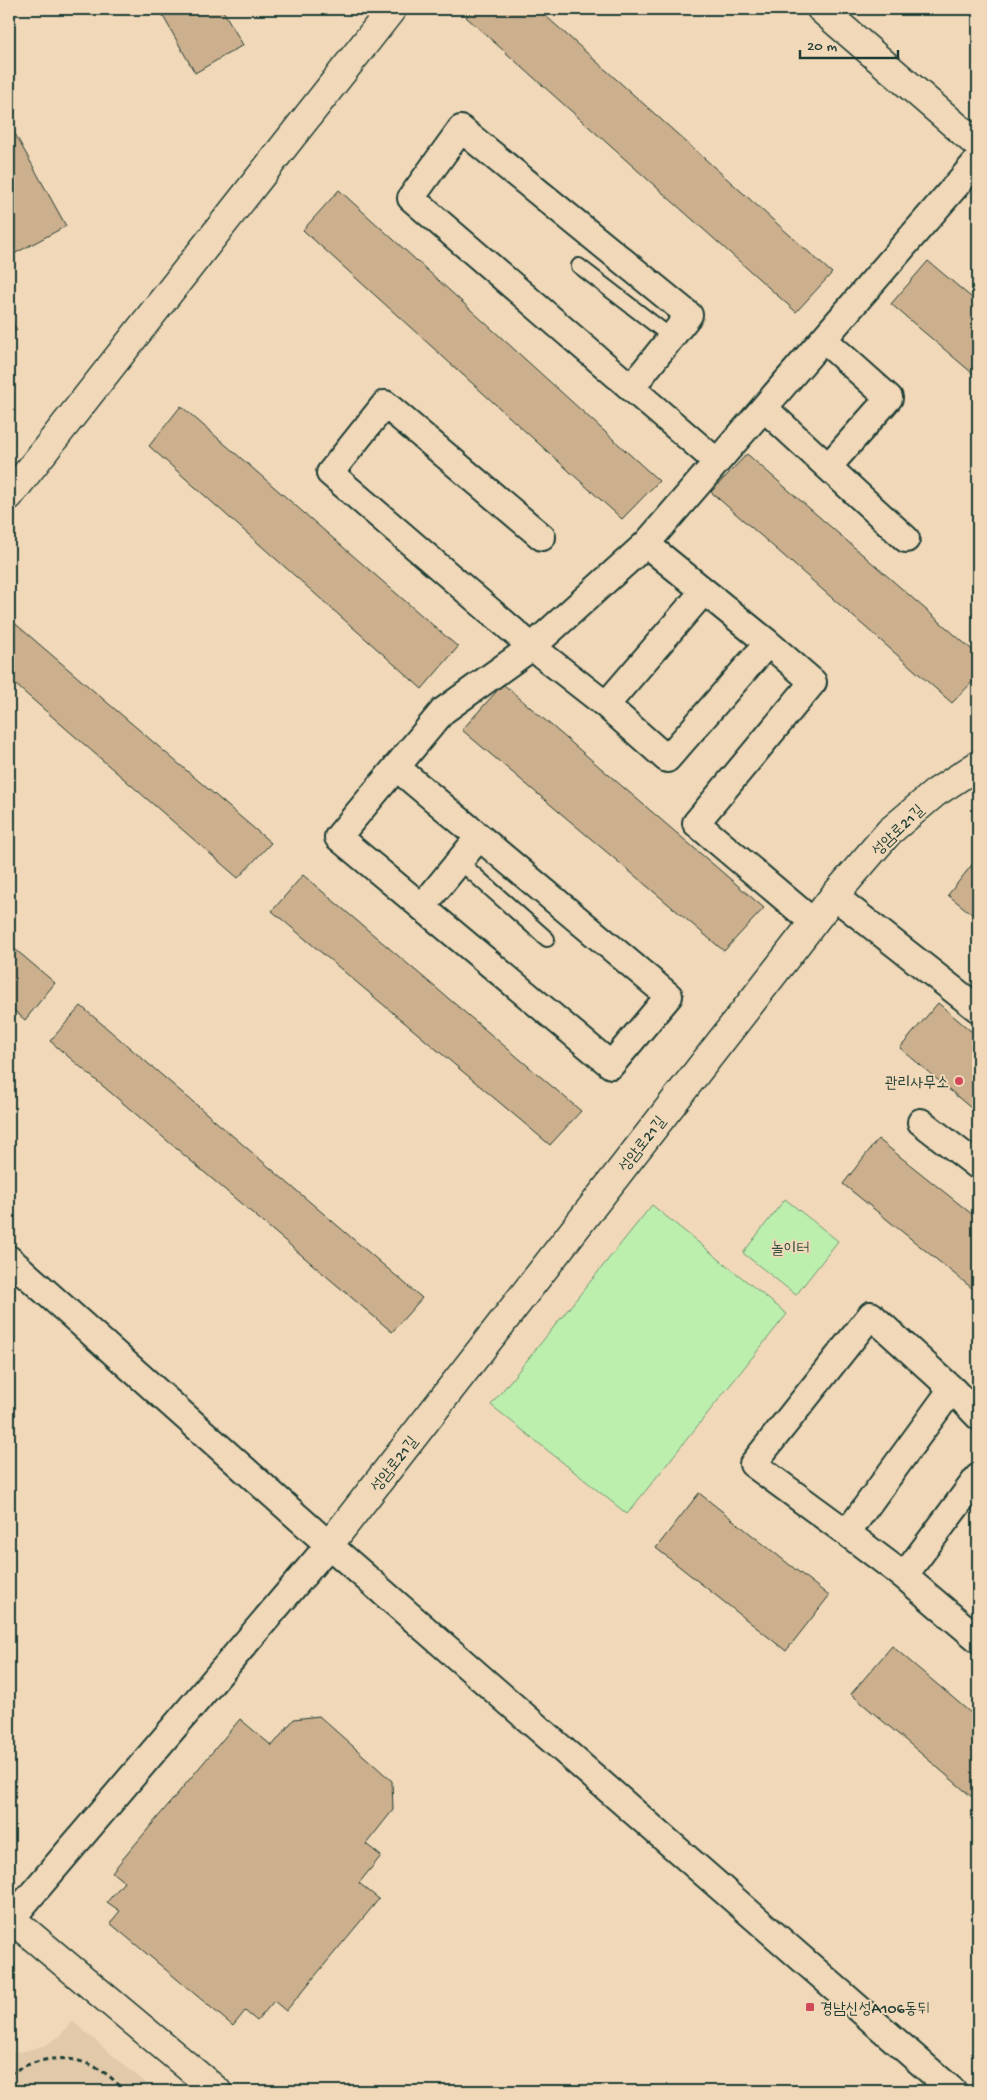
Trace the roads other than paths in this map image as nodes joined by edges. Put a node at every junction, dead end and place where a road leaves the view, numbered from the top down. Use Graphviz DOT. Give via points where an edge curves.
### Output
graph roads {
  1 [pos="392,9"];
  2 [pos="821,9"];
  3 [pos="978,145"];
  4 [pos="978,160"];
  5 [pos="579,266"];
  6 [pos="672,338"];
  7 [pos="823,339"];
  8 [pos="631,388"];
  9 [pos="764,408"];
  10 [pos="717,462"];
  11 [pos="828,467"];
  12 [pos="9,496"];
  13 [pos="542,537"];
  14 [pos="906,539"];
  15 [pos="646,544"];
  16 [pos="704,591"];
  17 [pos="768,643"];
  18 [pos="532,646"];
  19 [pos="606,705"];
  20 [pos="978,765"];
  21 [pos="396,767"];
  22 [pos="479,837"];
  23 [pos="459,862"];
  24 [pos="834,896"];
  25 [pos="422,907"];
  26 [pos="813,922"];
  27 [pos="547,939"];
  28 [pos="978,1009"];
  29 [pos="921,1122"];
  30 [pos="978,1166"];
  31 [pos="9,1259"];
  32 [pos="952,1389"];
  33 [pos="978,1416"];
  34 [pos="978,1477"];
  35 [pos="847,1533"];
  36 [pos="329,1545"];
  37 [pos="904,1576"];
  38 [pos="978,1639"];
  39 [pos="10,1918"];
  40 [pos="217,2091"];
  41 [pos="953,2091"];
  1 -- 12 [label="street"];
  2 -- 3 [label="street"];
  4 -- 7 [label="street"];
  5 -- 6 [label="lane"];
  6 -- 8 [label="street"];
  6 -- 8 [label="street" via="689,315 460,129 411,198"];
  7 -- 9 [label="street"];
  7 -- 11 [label="street" via="890,398"];
  8 -- 10 [label="street"];
  9 -- 10 [label="street"];
  9 -- 11 [label="street"];
  10 -- 15 [label="street"];
  11 -- 14 [label="street"];
  13 -- 18 [label="street" via="385,404 330,473"];
  15 -- 16 [label="street"];
  15 -- 18 [label="street"];
  16 -- 17 [label="street"];
  16 -- 19 [label="street"];
  17 -- 19 [label="street" via="667,759"];
  17 -- 26 [label="street" via="813,682 696,823"];
  18 -- 19 [label="street"];
  18 -- 21 [label="street" via="443,711"];
  20 -- 24 [label="street, 성암로21길" via="935,793 889,832"];
  21 -- 22 [label="street"];
  21 -- 25 [label="street" via="338,837"];
  22 -- 23 [label="street"];
  22 -- 25 [label="street" via="669,996 611,1066"];
  23 -- 25 [label="street"];
  23 -- 27 [label="lane"];
  24 -- 26 [label="street, 성암로21길"];
  24 -- 28 [label="street"];
  26 -- 36 [label="street, 성암로21길"];
  29 -- 30 [label="street"];
  31 -- 36 [label="street"];
  32 -- 33 [label="street"];
  32 -- 35 [label="street"];
  32 -- 35 [label="street" via="871,1314 753,1464"];
  34 -- 37 [label="street"];
  35 -- 37 [label="street"];
  36 -- 39 [label="street"];
  36 -- 41 [label="street"];
  37 -- 38 [label="street"];
  39 -- 40 [label="street"];
}
